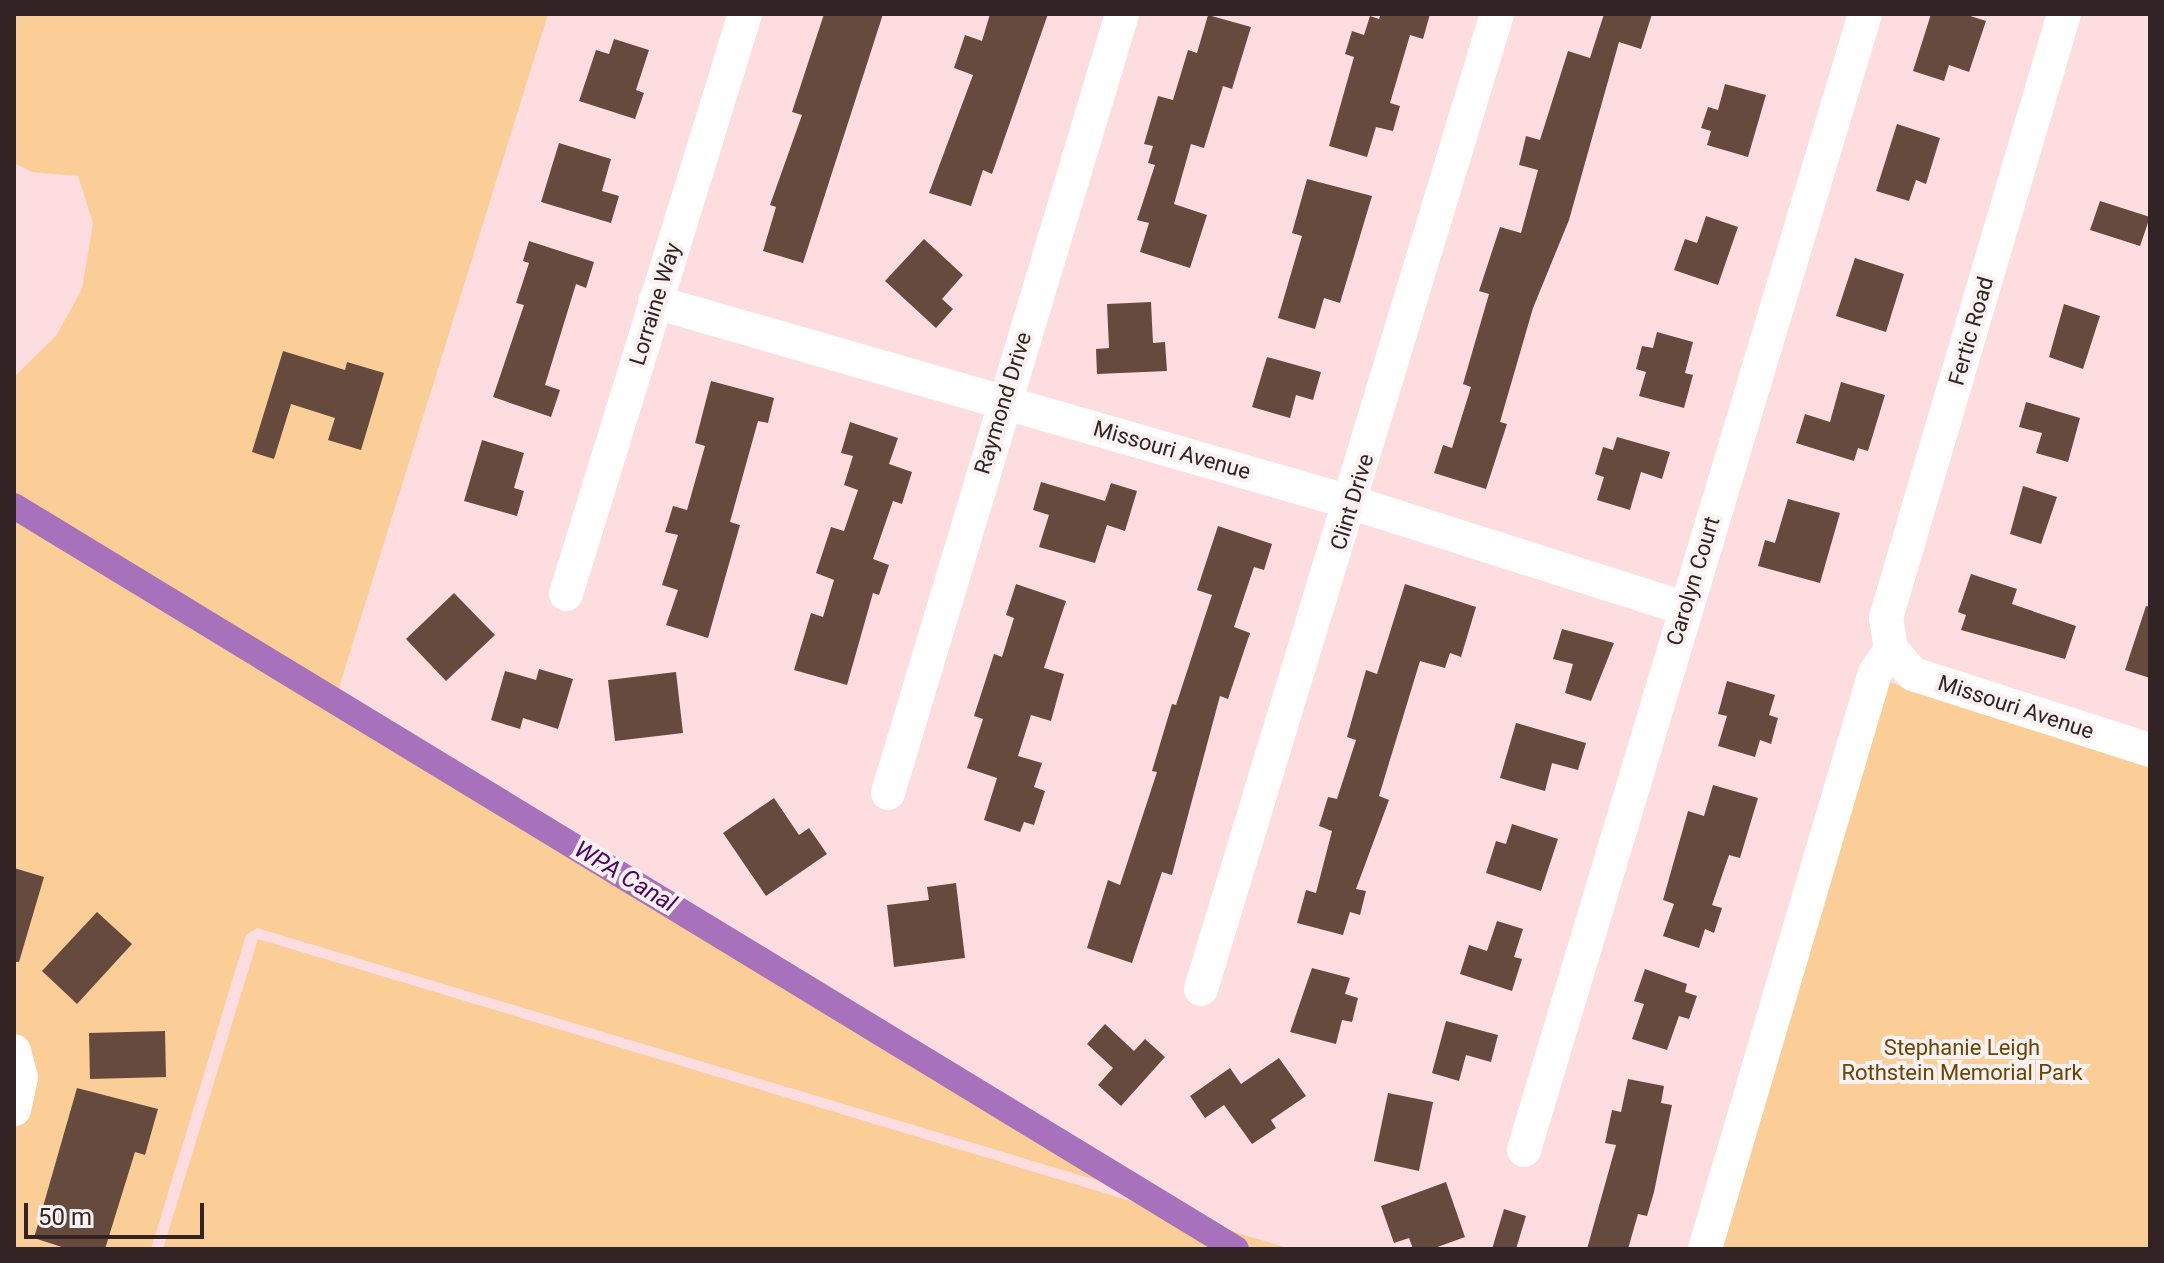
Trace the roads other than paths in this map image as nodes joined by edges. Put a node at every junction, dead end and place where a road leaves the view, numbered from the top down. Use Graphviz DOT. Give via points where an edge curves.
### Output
graph roads {
  1 [pos="745,14"];
  2 [pos="1122,14"];
  3 [pos="1497,14"];
  4 [pos="1865,14"];
  5 [pos="2064,14"];
  6 [pos="655,302"];
  7 [pos="1003,401"];
  8 [pos="1353,503"];
  9 [pos="566,594"];
  10 [pos="1684,608"];
  11 [pos="1891,649"];
  12 [pos="2150,750"];
  13 [pos="888,793"];
  14 [pos="1201,989"];
  15 [pos="14,1051"];
  16 [pos="14,1109"];
  17 [pos="1524,1150"];
  18 [pos="1705,1249"];
  1 -- 6 [label="street, Lorraine Way"];
  2 -- 7 [label="street, Raymond Drive"];
  3 -- 8 [label="street, Clint Drive"];
  4 -- 10 [label="street, Carolyn Court"];
  5 -- 11 [label="street, Fertic Road" via="1886,618"];
  6 -- 7 [label="street, Missouri Avenue"];
  6 -- 9 [label="street, Lorraine Way"];
  7 -- 8 [label="street, Missouri Avenue"];
  7 -- 13 [label="street, Raymond Drive"];
  8 -- 10 [label="street, Missouri Avenue"];
  8 -- 14 [label="street, Clint Drive"];
  10 -- 17 [label="street, Carolyn Court"];
  11 -- 12 [label="street, Missouri Avenue" via="1913,674"];
  11 -- 18 [label="street" via="1875,673"];
  15 -- 16 [label="street" via="21,1077"];
}
